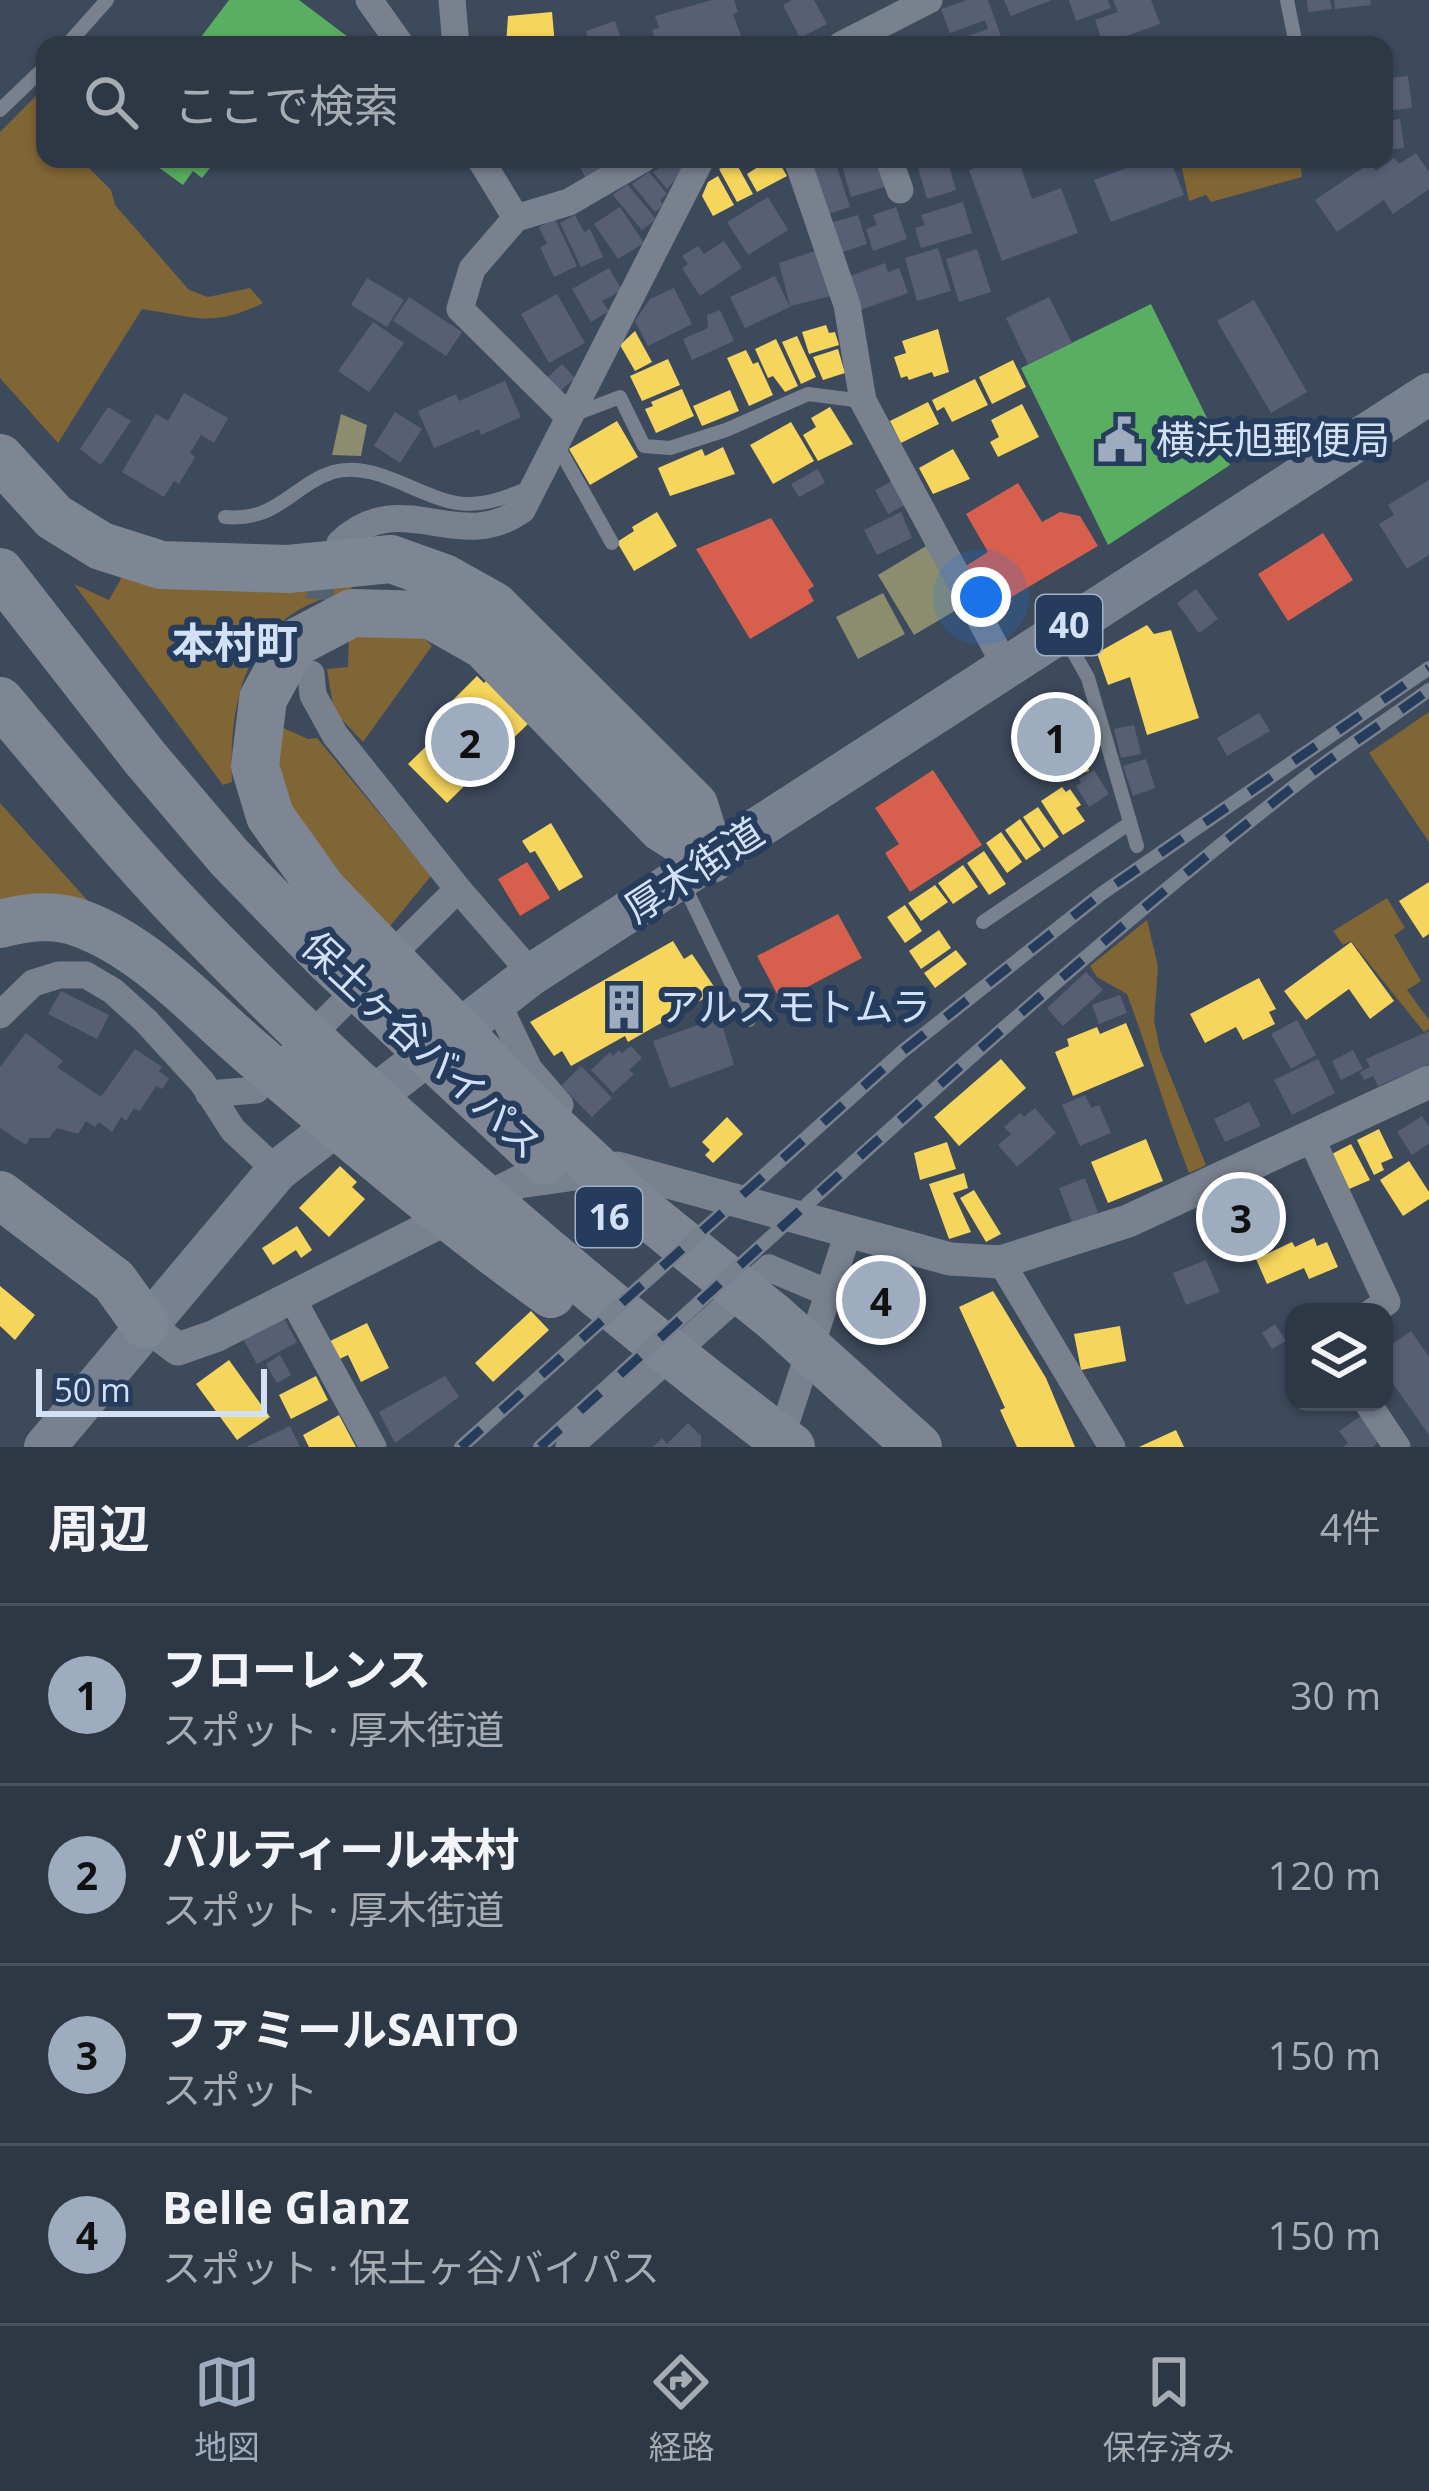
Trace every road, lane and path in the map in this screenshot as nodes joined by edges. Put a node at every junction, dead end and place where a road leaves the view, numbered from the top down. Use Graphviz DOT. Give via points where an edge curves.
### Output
graph roads {
  1 [pos="107,0"];
  2 [pos="369,0"];
  3 [pos="452,0"];
  4 [pos="929,0"];
  5 [pos="1287,0"];
  6 [pos="75,36"];
  7 [pos="395,36"];
  8 [pos="455,36"];
  9 [pos="861,36"];
  10 [pos="1294,36"];
  11 [pos="36,76"];
  12 [pos="0,110"];
  13 [pos="485,168"];
  14 [pos="628,168"];
  15 [pos="696,168"];
  16 [pos="800,168"];
  17 [pos="892,168"];
  18 [pos="900,190"];
  19 [pos="516,218"];
  20 [pos="1429,394"];
  21 [pos="863,401"];
  22 [pos="568,416"];
  23 [pos="556,443"];
  24 [pos="0,458"];
  25 [pos="532,487"];
  26 [pos="225,517"];
  27 [pos="340,543"];
  28 [pos="613,543"];
  29 [pos="0,572"];
  30 [pos="1060,630"];
  31 [pos="1005,665"];
  32 [pos="311,674"];
  33 [pos="0,701"];
  34 [pos="1130,823"];
  35 [pos="1137,846"];
  36 [pos="696,869"];
  37 [pos="458,889"];
  38 [pos="982,922"];
  39 [pos="0,924"];
  40 [pos="532,974"];
  41 [pos="496,1002"];
  42 [pos="0,1015"];
  43 [pos="749,1020"];
  44 [pos="1429,1082"];
  45 [pos="209,1094"];
  46 [pos="1312,1138"];
  47 [pos="617,1168"];
  48 [pos="277,1171"];
  49 [pos="0,1195"];
  50 [pos="0,1233"];
  51 [pos="848,1233"];
  52 [pos="1001,1262"];
  53 [pos="826,1292"];
  54 [pos="291,1296"];
  55 [pos="1386,1303"];
  56 [pos="145,1324"];
  57 [pos="1373,1411"];
  58 [pos="45,1447"];
  59 [pos="373,1447"];
  60 [pos="569,1447"];
  61 [pos="775,1447"];
  62 [pos="791,1447"];
  63 [pos="916,1447"];
  64 [pos="1112,1447"];
  65 [pos="1397,1447"];
  1 -- 6 [label="lane"];
  2 -- 7 [label="street"];
  3 -- 8 [label="street"];
  4 -- 9 [label="street"];
  5 -- 10 [label="lane"];
  11 -- 12 [label="lane"];
  13 -- 19 [label="street"];
  14 -- 19 [label="street" via="569,202"];
  15 -- 22 [label="street"];
  16 -- 21 [label="street" via="847,305"];
  17 -- 18 [label="street"];
  19 -- 22 [label="street" via="472,268 460,309"];
  20 -- 30 [label="main road, 厚木街道 / 40"];
  21 -- 22 [label="lane" via="808,394 670,448 644,446 620,398"];
  21 -- 31 [label="street"];
  22 -- 23 [label="street"];
  23 -- 25 [label="street"];
  23 -- 28 [label="lane"];
  24 -- 36 [label="highway" via="54,517 100,546 161,565 288,569 391,560 494,606 694,805"];
  25 -- 26 [label="lane" via="464,504 363,472 334,472 248,519"];
  25 -- 27 [label="street" via="522,510 502,524 463,528 395,516"];
  29 -- 63 [label="highway, 保土ヶ谷バイパス / 16" via="173,791 328,959 632,1236"];
  30 -- 31 [label="main road, 厚木街道 / 40"];
  30 -- 34 [label="lane" via="1088,678"];
  31 -- 36 [label="main road, 厚木街道 / 40"];
  32 -- 37 [label="street" via="325,721"];
  33 -- 62 [label="highway, 保土ヶ谷バイパス / 16" via="189,918 290,1018 562,1266"];
  34 -- 35 [label="lane"];
  34 -- 38 [label="lane"];
  36 -- 40 [label="main road, 厚木街道 / 40"];
  36 -- 43 [label="lane"];
  36 -- 63 [label="highway" via="484,645 431,614 352,614 293,644 263,699 255,766 270,816 322,889 534,1110"];
  37 -- 40 [label="street"];
  37 -- 45 [label="street" via="256,1090"];
  39 -- 61 [label="highway" via="33,917 82,924 135,952 520,1272"];
  40 -- 41 [label="main road, 厚木街道 / 40"];
  41 -- 47 [label="street" via="529,1069"];
  41 -- 48 [label="main road, 厚木街道 / 40"];
  42 -- 45 [label="street" via="33,983 86,975 146,1021"];
  44 -- 46 [label="street"];
  45 -- 48 [label="street"];
  46 -- 52 [label="street" via="1128,1221"];
  46 -- 55 [label="street"];
  47 -- 51 [label="street"];
  47 -- 54 [label="street" via="519,1182"];
  48 -- 56 [label="main road, 厚木街道 / 40"];
  49 -- 56 [label="highway" via="114,1282"];
  50 -- 56 [label="highway" via="95,1305"];
  51 -- 52 [label="street" via="950,1259"];
  51 -- 53 [label="street"];
  52 -- 64 [label="street"];
  53 -- 60 [label="street" via="769,1268"];
  53 -- 61 [label="street"];
  54 -- 56 [label="street" via="178,1349"];
  54 -- 59 [label="street"];
  56 -- 58 [label="main road, 厚木街道 / 40"];
  57 -- 65 [label="street"];
}
